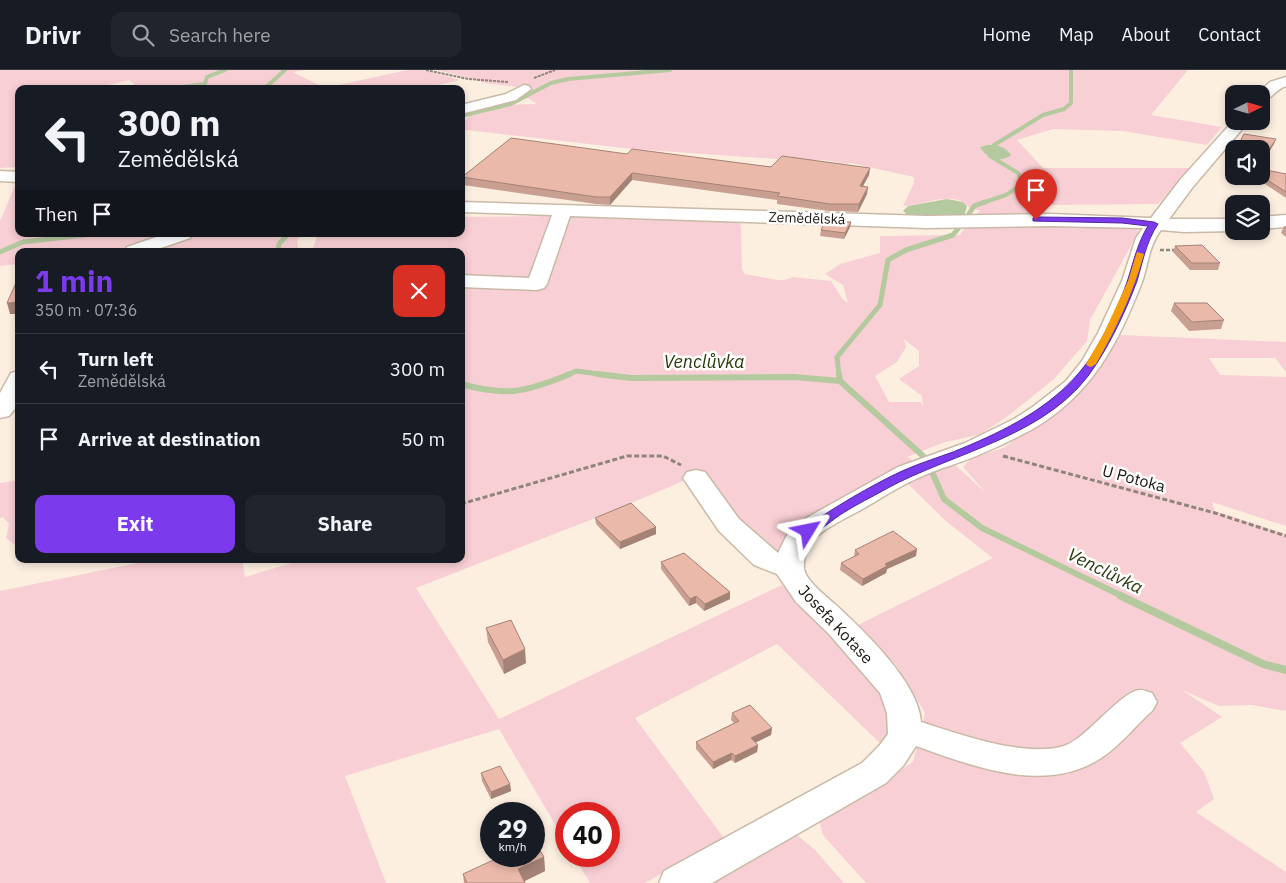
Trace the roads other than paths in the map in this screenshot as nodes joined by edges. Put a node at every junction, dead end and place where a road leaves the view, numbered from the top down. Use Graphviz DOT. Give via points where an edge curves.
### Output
graph roads {
  1 [pos="1286,82"];
  2 [pos="524,89"];
  3 [pos="1270,90"];
  4 [pos="465,109"];
  5 [pos="1233,130"];
  6 [pos="0,176"];
  7 [pos="15,177"];
  8 [pos="465,207"];
  9 [pos="563,211"];
  10 [pos="1286,221"];
  11 [pos="1270,222"];
  12 [pos="1154,224"];
  13 [pos="1225,226"];
  14 [pos="174,237"];
  15 [pos="142,248"];
  16 [pos="465,281"];
  17 [pos="15,387"];
  18 [pos="0,411"];
  19 [pos="696,478"];
  20 [pos="789,568"];
  21 [pos="1140,702"];
  22 [pos="904,729"];
  23 [pos="678,883"];
  1 -- 3 [label="street"];
  2 -- 4 [label="street" via="512,97"];
  5 -- 12 [label="street, Josefa Kotase"];
  6 -- 7 [label="street"];
  8 -- 9 [label="street, Zemědělská"];
  9 -- 12 [label="street, Zemědělská" via="927,222 1036,220"];
  9 -- 16 [label="street" via="538,284"];
  10 -- 11 [label="street"];
  12 -- 13 [label="street, Zemědělská"];
  12 -- 20 [label="street, Josefa Kotase" via="1144,238 1132,281 1109,333 1074,386 1044,412 1023,424 974,448 907,473 818,523 798,539"];
  14 -- 15 [label="street"];
  17 -- 18 [label="street"];
  19 -- 20 [label="street" via="729,525 764,558"];
  20 -- 22 [label="street, Josefa Kotase" via="793,578 894,688 904,713"];
  21 -- 22 [label="street" via="1088,750 1062,761 1032,763 971,750"];
  22 -- 23 [label="street" via="905,736 874,772"];
}
